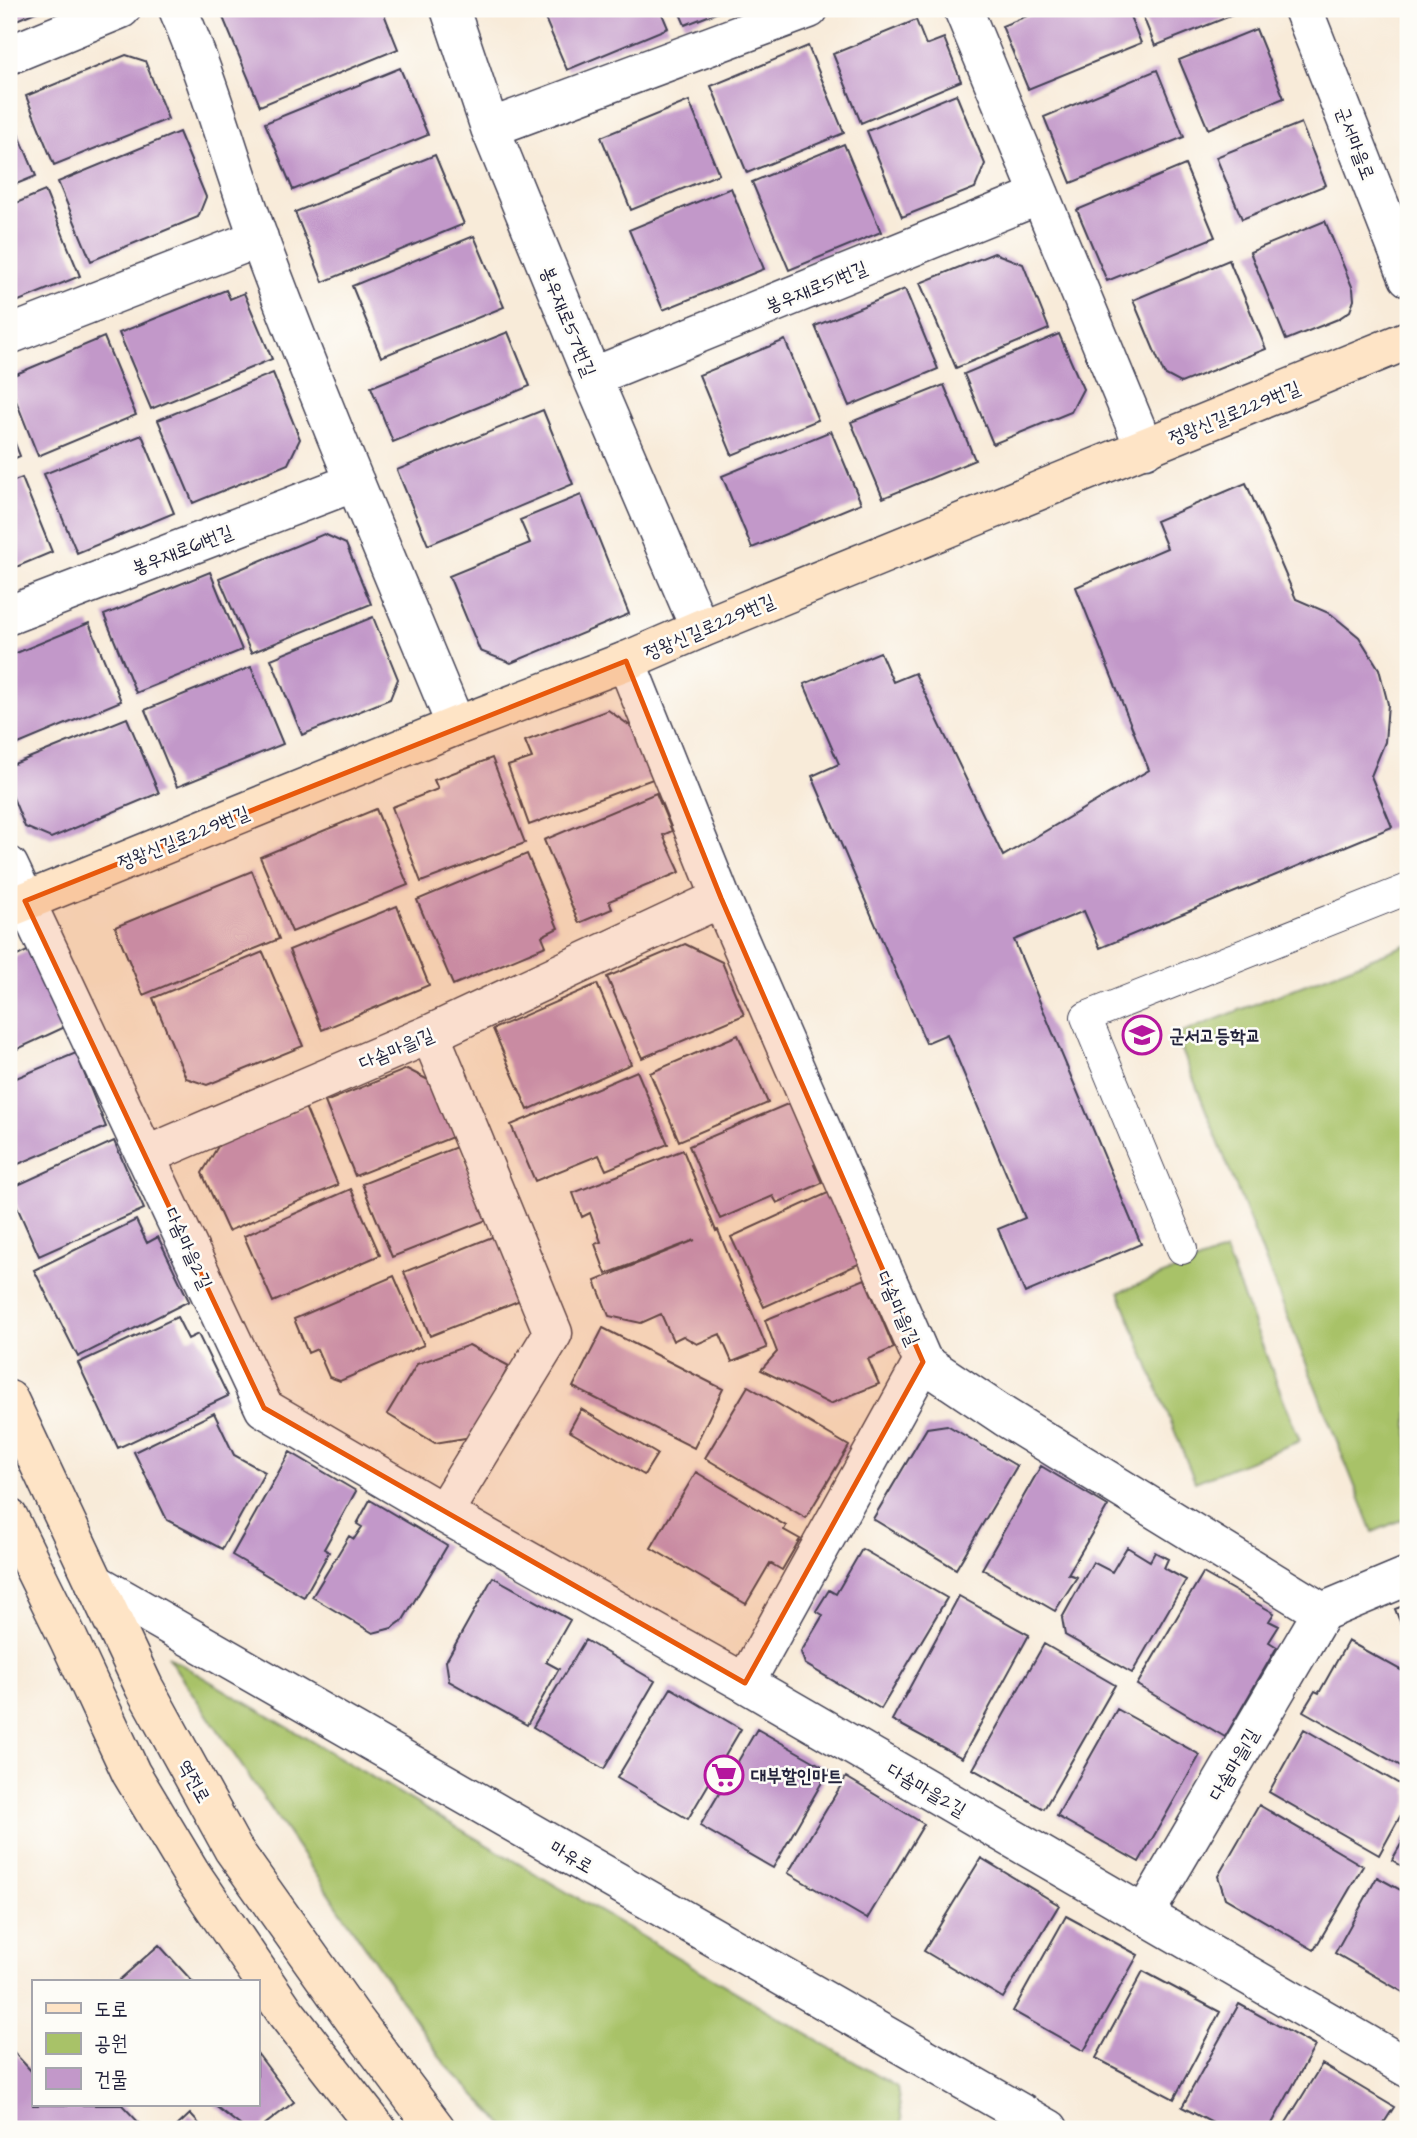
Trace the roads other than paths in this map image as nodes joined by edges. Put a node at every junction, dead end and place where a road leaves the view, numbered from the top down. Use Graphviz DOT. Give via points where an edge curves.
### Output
graph roads {
  1 [pos="121,9"];
  2 [pos="178,9"];
  3 [pos="450,9"];
  4 [pos="808,9"];
  5 [pos="964,9"];
  6 [pos="1303,9"];
  7 [pos="9,55"];
  8 [pos="490,128"];
  9 [pos="1040,195"];
  10 [pos="259,239"];
  11 [pos="1408,276"];
  12 [pos="9,335"];
  13 [pos="1408,340"];
  14 [pos="592,377"];
  15 [pos="1145,449"];
  16 [pos="355,482"];
  17 [pos="9,615"];
  18 [pos="700,629"];
  19 [pos="626,662"];
  20 [pos="456,726"];
  21 [pos="9,866"];
  22 [pos="1408,888"];
  23 [pos="721,898"];
  24 [pos="17,904"];
  25 [pos="430,1034"];
  26 [pos="145,1156"];
  27 [pos="1182,1249"];
  28 [pos="923,1362"];
  29 [pos="9,1400"];
  30 [pos="443,1513"];
  31 [pos="9,1518"];
  32 [pos="1408,1576"];
  33 [pos="95,1583"];
  34 [pos="1322,1612"];
  35 [pos="745,1682"];
  36 [pos="1144,1915"];
  37 [pos="1408,2068"];
  38 [pos="377,2129"];
  39 [pos="436,2129"];
  40 [pos="1049,2129"];
  1 -- 7 [label="street"];
  2 -- 10 [label="street"];
  3 -- 8 [label="street, 봉우재로57번길"];
  4 -- 8 [label="street"];
  5 -- 9 [label="street"];
  6 -- 11 [label="street, 군서마을로"];
  8 -- 14 [label="street, 봉우재로57번길"];
  9 -- 14 [label="street, 봉우재로51번길"];
  9 -- 15 [label="street"];
  10 -- 12 [label="street"];
  10 -- 16 [label="street"];
  13 -- 15 [label="main road, 정왕신길로229번길"];
  14 -- 18 [label="street, 봉우재로57번길"];
  15 -- 18 [label="main road, 정왕신길로229번길"];
  16 -- 17 [label="street, 봉우재로61번길"];
  16 -- 20 [label="street"];
  18 -- 19 [label="main road, 정왕신길로229번길"];
  19 -- 20 [label="main road, 정왕신길로229번길"];
  19 -- 23 [label="street, 다솜마을1길"];
  20 -- 24 [label="main road, 정왕신길로229번길"];
  21 -- 24 [label="street, 다솜마을2길"];
  22 -- 27 [label="lane" via="1086,1017"];
  23 -- 25 [label="street, 다솜마을1길"];
  23 -- 28 [label="street, 다솜마을1길"];
  24 -- 26 [label="street, 다솜마을2길"];
  25 -- 26 [label="street, 다솜마을1길"];
  25 -- 30 [label="street" via="553,1333"];
  26 -- 30 [label="street, 다솜마을2길" via="264,1408"];
  28 -- 34 [label="street, 다솜마을1길"];
  28 -- 35 [label="street"];
  29 -- 33 [label="main road, 역전로"];
  30 -- 35 [label="street, 다솜마을2길"];
  31 -- 38 [label="main road" via="131,1773 157,1817 286,2014"];
  32 -- 34 [label="street"];
  33 -- 39 [label="main road, 역전로" via="144,1687 233,1849"];
  33 -- 40 [label="street, 마유로"];
  34 -- 36 [label="street, 다솜마을1길"];
  35 -- 36 [label="street, 다솜마을2길"];
  36 -- 37 [label="street, 다솜마을2길"];
}
